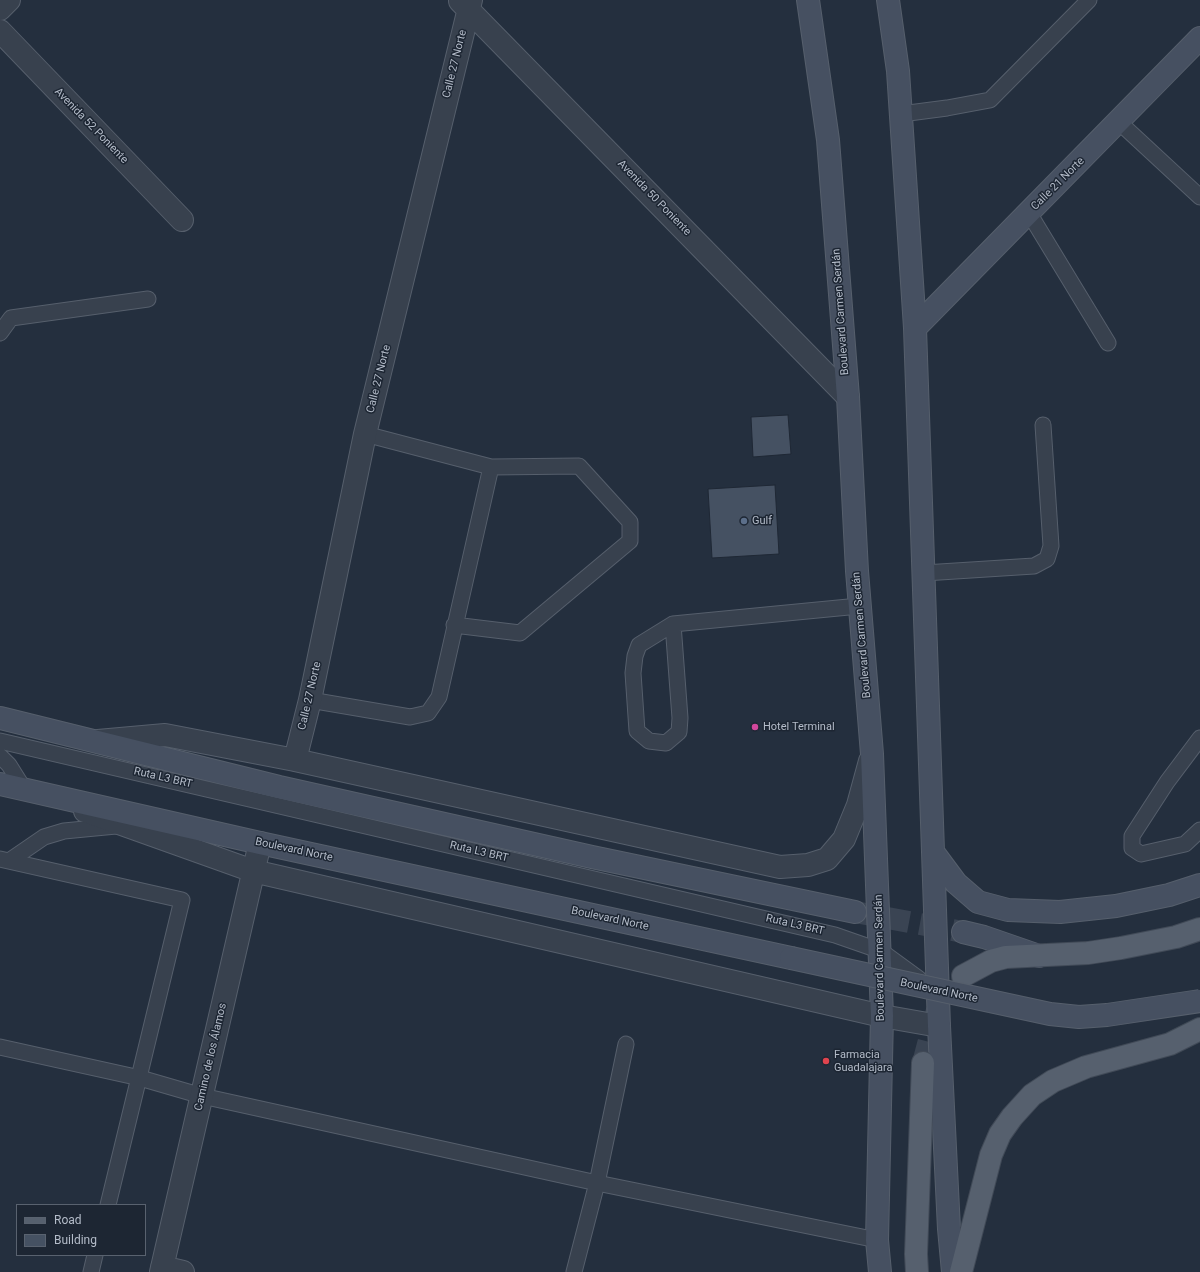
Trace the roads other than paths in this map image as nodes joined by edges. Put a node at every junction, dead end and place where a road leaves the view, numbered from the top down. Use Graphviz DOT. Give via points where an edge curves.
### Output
graph roads {
  1 [pos="9,0"];
  2 [pos="808,0"];
  3 [pos="888,0"];
  4 [pos="1089,0"];
  5 [pos="466,3"];
  6 [pos="0,9"];
  7 [pos="0,31"];
  8 [pos="1200,38"];
  9 [pos="901,114"];
  10 [pos="1119,122"];
  11 [pos="1200,197"];
  12 [pos="1029,213"];
  13 [pos="182,220"];
  14 [pos="148,299"];
  15 [pos="915,328"];
  16 [pos="0,333"];
  17 [pos="1108,343"];
  18 [pos="848,397"];
  19 [pos="1043,425"];
  20 [pos="365,434"];
  21 [pos="491,467"];
  22 [pos="924,573"];
  23 [pos="860,606"];
  24 [pos="674,624"];
  25 [pos="454,625"];
  26 [pos="310,700"];
  27 [pos="0,718"];
  28 [pos="1200,738"];
  29 [pos="0,741"];
  30 [pos="97,741"];
  31 [pos="872,754"];
  32 [pos="0,756"];
  33 [pos="295,760"];
  34 [pos="0,784"];
  35 [pos="24,788"];
  36 [pos="147,816"];
  37 [pos="125,825"];
  38 [pos="1200,830"];
  39 [pos="260,842"];
  40 [pos="933,852"];
  41 [pos="5,860"];
  42 [pos="253,871"];
  43 [pos="1200,885"];
  44 [pos="854,912"];
  45 [pos="1200,929"];
  46 [pos="963,932"];
  47 [pos="881,951"];
  48 [pos="1039,956"];
  49 [pos="963,976"];
  50 [pos="939,1001"];
  51 [pos="1200,1002"];
  52 [pos="882,1016"];
  53 [pos="939,1026"];
  54 [pos="1200,1029"];
  55 [pos="626,1044"];
  56 [pos="0,1048"];
  57 [pos="923,1063"];
  58 [pos="140,1078"];
  59 [pos="202,1096"];
  60 [pos="597,1182"];
  61 [pos="108,1204"];
  62 [pos="877,1240"];
  63 [pos="95,1256"];
  64 [pos="162,1270"];
  65 [pos="91,1272"];
  66 [pos="183,1272"];
  67 [pos="574,1272"];
  68 [pos="880,1272"];
  69 [pos="917,1272"];
  70 [pos="953,1272"];
  71 [pos="961,1272"];
  1 -- 6 [label="street"];
  2 -- 18 [label="main road, Boulevard Carmen Serdán" via="828,140"];
  3 -- 9 [label="main road"];
  4 -- 9 [label="lane" via="990,100"];
  5 -- 18 [label="street, Avenida 50 Poniente"];
  5 -- 20 [label="street, Calle 27 Norte"];
  7 -- 13 [label="street, Avenida 52 Poniente"];
  8 -- 10 [label="main road, Calle 21 Norte"];
  9 -- 15 [label="main road"];
  10 -- 11 [label="lane"];
  10 -- 12 [label="main road, Calle 21 Norte"];
  12 -- 15 [label="main road, Calle 21 Norte"];
  12 -- 17 [label="lane"];
  14 -- 16 [label="lane" via="11,318"];
  15 -- 22 [label="main road"];
  18 -- 23 [label="main road, Boulevard Carmen Serdán"];
  19 -- 22 [label="lane" via="1051,546 1047,559 1034,566"];
  20 -- 21 [label="lane"];
  20 -- 26 [label="street, Calle 27 Norte"];
  21 -- 25 [label="lane"];
  21 -- 25 [label="lane" via="579,466 630,522 630,541 520,633"];
  22 -- 40 [label="main road"];
  23 -- 24 [label="lane"];
  23 -- 31 [label="main road, Boulevard Carmen Serdán"];
  24 -- 24 [label="lane" via="639,645 633,673 637,731 649,740 666,743 679,732 680,718"];
  25 -- 26 [label="lane" via="439,697 428,713 410,717"];
  26 -- 33 [label="street, Calle 27 Norte"];
  27 -- 30 [label="main road"];
  28 -- 38 [label="lane" via="1167,782 1132,836 1132,848 1141,854 1184,844"];
  29 -- 47 [label="lane, Ruta L3 BRT" via="835,935"];
  30 -- 33 [label="street" via="165,735"];
  30 -- 44 [label="main road" via="286,789"];
  31 -- 33 [label="street" via="858,805 844,839 827,859 808,866 780,867"];
  31 -- 47 [label="main road, Boulevard Carmen Serdán"];
  32 -- 35 [label="lane"];
  34 -- 35 [label="main road, Boulevard Norte"];
  35 -- 36 [label="main road, Boulevard Norte"];
  35 -- 37 [label="street, Boulevard Norte"];
  36 -- 37 [label="lane"];
  36 -- 39 [label="main road, Boulevard Norte"];
  37 -- 41 [label="lane" via="64,831 44,837"];
  37 -- 42 [label="street, Boulevard Norte"];
  39 -- 42 [label="street, Camino de los Álamos"];
  39 -- 51 [label="main road, Boulevard Norte, bridge" via="1050,1014 1080,1017 1108,1015"];
  40 -- 43 [label="main road" via="956,883 978,902 1008,910 1060,912 1116,906 1169,895"];
  40 -- 50 [label="main road"];
  41 -- 58 [label="lane" via="182,900"];
  42 -- 52 [label="street, Boulevard Norte"];
  42 -- 59 [label="street, Camino de los Álamos"];
  45 -- 48 [label="main road" via="1176,937 1121,948"];
  46 -- 48 [label="main road"];
  47 -- 50 [label="lane, Ruta L3 BRT" via="918,978"];
  47 -- 52 [label="main road, Boulevard Carmen Serdán"];
  48 -- 49 [label="main road" via="1022,955 991,960"];
  50 -- 53 [label="main road"];
  52 -- 53 [label="street, Boulevard Norte"];
  52 -- 62 [label="main road, Boulevard Carmen Serdán"];
  53 -- 70 [label="main road"];
  54 -- 71 [label="main road" via="1170,1044 1086,1067 1053,1081 1032,1095 1012,1116 1000,1134 991,1155"];
  55 -- 60 [label="lane"];
  56 -- 58 [label="lane"];
  57 -- 69 [label="main road"];
  58 -- 59 [label="lane"];
  58 -- 61 [label="lane"];
  59 -- 60 [label="lane"];
  59 -- 64 [label="street, Camino de los Álamos"];
  60 -- 62 [label="lane"];
  60 -- 67 [label="lane"];
  62 -- 68 [label="main road, Boulevard Carmen Serdán"];
  63 -- 65 [label="lane"];
  64 -- 66 [label="street"];
}
